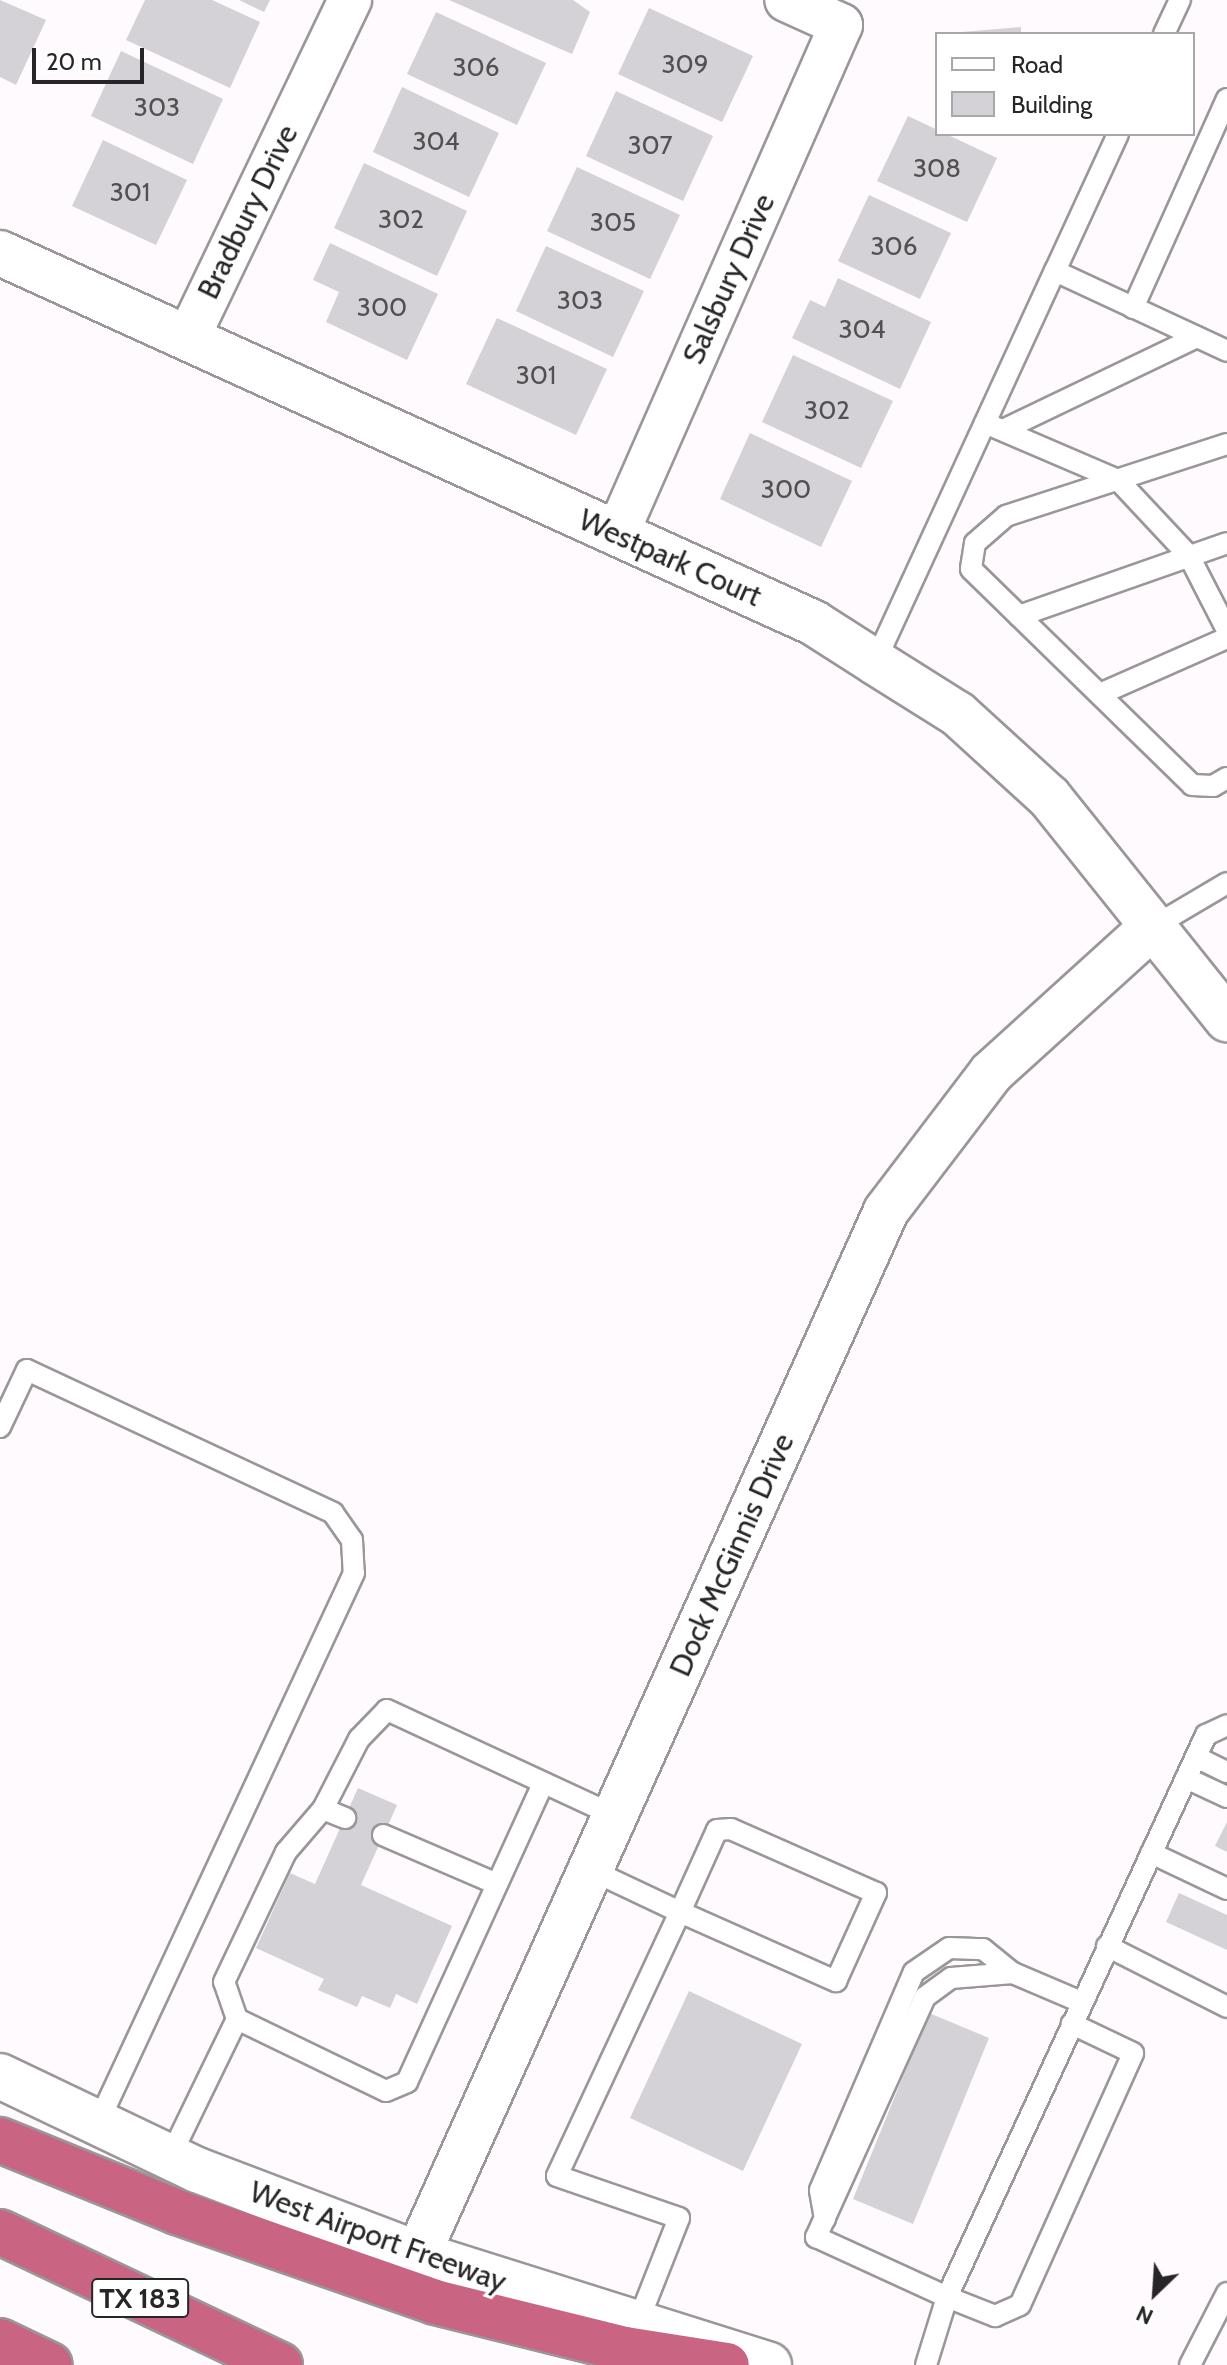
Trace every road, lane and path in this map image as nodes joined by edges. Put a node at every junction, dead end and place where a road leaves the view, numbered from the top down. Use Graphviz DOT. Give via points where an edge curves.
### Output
graph roads {
  1 [pos="350,0"];
  2 [pos="786,0"];
  3 [pos="1180,0"];
  4 [pos="1165,32"];
  5 [pos="1227,99"];
  6 [pos="1117,136"];
  7 [pos="0,253"];
  8 [pos="1055,271"];
  9 [pos="1133,308"];
  10 [pos="1197,337"];
  11 [pos="188,338"];
  12 [pos="1227,351"];
  13 [pos="994,427"];
  14 [pos="1227,444"];
  15 [pos="1118,480"];
  16 [pos="617,534"];
  17 [pos="1227,543"];
  18 [pos="1189,556"];
  19 [pos="1019,616"];
  20 [pos="1227,630"];
  21 [pos="1227,638"];
  22 [pos="875,662"];
  23 [pos="1100,694"];
  24 [pos="1227,778"];
  25 [pos="1227,883"];
  26 [pos="1151,928"];
  27 [pos="1227,1019"];
  28 [pos="0,1427"];
  29 [pos="1227,1725"];
  30 [pos="1206,1735"];
  31 [pos="1227,1745"];
  32 [pos="1196,1757"];
  33 [pos="1227,1772"];
  34 [pos="1186,1778"];
  35 [pos="543,1783"];
  36 [pos="1227,1797"];
  37 [pos="323,1809"];
  38 [pos="615,1816"];
  39 [pos="345,1818"];
  40 [pos="383,1835"];
  41 [pos="1151,1853"];
  42 [pos="591,1870"];
  43 [pos="497,1884"];
  44 [pos="1227,1889"];
  45 [pos="680,1912"];
  46 [pos="1107,1946"];
  47 [pos="1013,1973"];
  48 [pos="1081,2002"];
  49 [pos="1227,2007"];
  50 [pos="237,2019"];
  51 [pos="1072,2024"];
  52 [pos="0,2076"];
  53 [pos="98,2123"];
  54 [pos="0,2140"];
  55 [pos="170,2157"];
  56 [pos="821,2228"];
  57 [pos="0,2232"];
  58 [pos="418,2254"];
  59 [pos="1227,2293"];
  60 [pos="947,2297"];
  61 [pos="638,2322"];
  62 [pos="0,2341"];
  63 [pos="50,2365"];
  64 [pos="280,2365"];
  65 [pos="727,2365"];
  66 [pos="769,2365"];
  67 [pos="926,2365"];
  68 [pos="1190,2365"];
  1 -- 11 [label="street, Bradbury Drive"];
  2 -- 16 [label="street, Salsbury Drive" via="841,25"];
  3 -- 4 [label="lane"];
  5 -- 9 [label="lane"];
  6 -- 8 [label="lane"];
  7 -- 11 [label="street, Westpark Court"];
  8 -- 9 [label="lane"];
  8 -- 13 [label="lane"];
  9 -- 10 [label="lane"];
  10 -- 12 [label="lane"];
  10 -- 13 [label="lane"];
  11 -- 16 [label="street, Westpark Court"];
  13 -- 15 [label="lane"];
  13 -- 22 [label="lane"];
  14 -- 15 [label="lane"];
  15 -- 18 [label="lane"];
  15 -- 19 [label="lane" via="1006,516 975,543 971,569"];
  16 -- 22 [label="street, Westpark Court" via="814,623"];
  17 -- 18 [label="lane"];
  18 -- 19 [label="lane"];
  18 -- 20 [label="lane"];
  19 -- 23 [label="lane"];
  21 -- 23 [label="lane"];
  22 -- 26 [label="street, Westpark Court" via="958,714 1049,797"];
  23 -- 24 [label="lane" via="1192,785 1213,786"];
  25 -- 26 [label="lane"];
  26 -- 27 [label="street, Westpark Court"];
  26 -- 38 [label="street, Dock McGinnis Drive" via="991,1073 886,1211"];
  28 -- 53 [label="lane" via="27,1370 333,1513 352,1540 354,1573"];
  29 -- 30 [label="lane"];
  30 -- 31 [label="lane"];
  30 -- 32 [label="lane"];
  32 -- 33 [label="lane"];
  32 -- 34 [label="lane"];
  34 -- 36 [label="lane"];
  34 -- 41 [label="lane"];
  35 -- 37 [label="lane" via="387,1710 359,1739"];
  35 -- 38 [label="lane"];
  35 -- 43 [label="lane"];
  37 -- 39 [label="lane"];
  37 -- 50 [label="lane" via="286,1852 224,1982"];
  38 -- 42 [label="street, Dock McGinnis Drive"];
  40 -- 43 [label="lane"];
  41 -- 44 [label="lane"];
  41 -- 46 [label="lane"];
  42 -- 45 [label="lane"];
  42 -- 58 [label="street, Dock McGinnis Drive"];
  43 -- 50 [label="lane" via="407,2082 386,2091"];
  45 -- 45 [label="lane" via="717,1830 731,1829 876,1893 836,1981"];
  45 -- 61 [label="lane" via="557,2176 679,2218"];
  46 -- 48 [label="lane"];
  46 -- 49 [label="lane"];
  47 -- 48 [label="lane"];
  47 -- 56 [label="lane" via="951,1978 925,1997"];
  47 -- 56 [label="lane" via="983,1949 949,1948 914,1972 820,2190"];
  48 -- 51 [label="lane"];
  50 -- 55 [label="lane"];
  51 -- 60 [label="lane"];
  51 -- 60 [label="lane" via="1133,2053 1020,2305 995,2316"];
  52 -- 53 [label="street, West Airport Freeway"];
  53 -- 55 [label="street, West Airport Freeway"];
  54 -- 65 [label="highway" via="177,2212 435,2302 625,2349"];
  55 -- 58 [label="street, West Airport Freeway"];
  56 -- 60 [label="lane"];
  57 -- 64 [label="highway, TX 183"];
  58 -- 61 [label="street, West Airport Freeway"];
  59 -- 68 [label="lane"];
  60 -- 67 [label="lane"];
  61 -- 66 [label="street, West Airport Freeway"];
  62 -- 63 [label="highway"];
}
